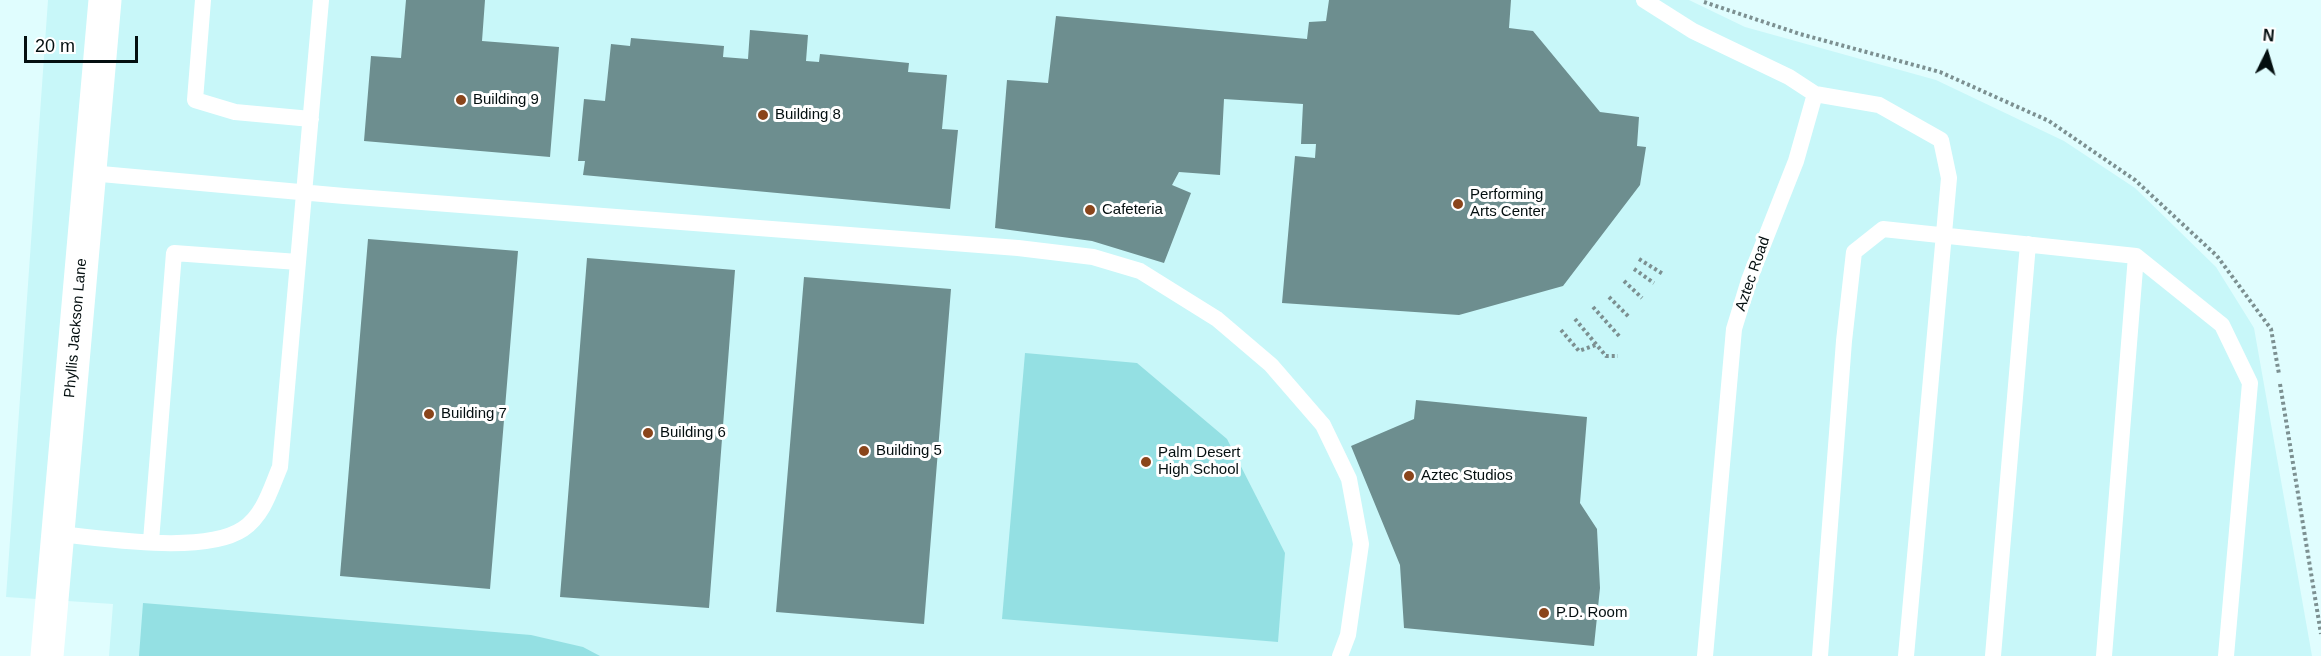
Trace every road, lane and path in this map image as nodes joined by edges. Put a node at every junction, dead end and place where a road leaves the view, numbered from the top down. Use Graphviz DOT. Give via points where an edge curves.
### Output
graph roads {
  1 [pos="105,0"];
  2 [pos="203,0"];
  3 [pos="321,0"];
  4 [pos="1644,0"];
  5 [pos="1815,94"];
  6 [pos="311,119"];
  7 [pos="90,173"];
  8 [pos="304,193"];
  9 [pos="1944,235"];
  10 [pos="2028,244"];
  11 [pos="2136,256"];
  12 [pos="1639,259"];
  13 [pos="298,262"];
  14 [pos="1634,269"];
  15 [pos="1663,274"];
  16 [pos="1624,281"];
  17 [pos="1654,283"];
  18 [pos="1609,297"];
  19 [pos="1642,298"];
  20 [pos="1593,307"];
  21 [pos="1629,317"];
  22 [pos="1575,319"];
  23 [pos="1561,330"];
  24 [pos="1620,337"];
  25 [pos="1596,345"];
  26 [pos="1618,356"];
  27 [pos="57,534"];
  28 [pos="151,541"];
  29 [pos="47,656"];
  30 [pos="1340,656"];
  31 [pos="1705,656"];
  32 [pos="1820,656"];
  33 [pos="1906,656"];
  34 [pos="1993,656"];
  35 [pos="2104,656"];
  36 [pos="2226,656"];
  1 -- 7 [label="street, Phyllis Jackson Lane"];
  2 -- 6 [label="lane" via="195,100 235,111"];
  3 -- 6 [label="lane"];
  4 -- 5 [label="lane" via="1693,31 1789,76"];
  5 -- 9 [label="lane" via="1879,105 1941,140 1949,178"];
  5 -- 31 [label="lane, Aztec Road" via="1796,161 1734,329"];
  6 -- 8 [label="lane"];
  7 -- 8 [label="lane"];
  7 -- 27 [label="street, Phyllis Jackson Lane"];
  8 -- 13 [label="lane"];
  8 -- 30 [label="lane" via="1018,248 1093,257 1140,271 1235,334 1271,365 1323,425 1349,479 1361,544 1348,635"];
  9 -- 10 [label="lane"];
  9 -- 32 [label="lane" via="1883,229 1854,252"];
  9 -- 33 [label="lane"];
  10 -- 11 [label="lane"];
  10 -- 34 [label="lane"];
  11 -- 35 [label="lane"];
  11 -- 36 [label="lane" via="2222,326 2250,383"];
  12 -- 15 [label="path"];
  13 -- 28 [label="lane" via="280,467 264,506 244,529 219,539"];
  13 -- 28 [label="lane" via="174,253"];
  14 -- 17 [label="path"];
  16 -- 19 [label="path"];
  18 -- 21 [label="path"];
  20 -- 24 [label="path"];
  22 -- 25 [label="path"];
  23 -- 25 [label="path" via="1579,351"];
  25 -- 26 [label="path" via="1606,356"];
  27 -- 28 [label="lane"];
  27 -- 29 [label="street, Phyllis Jackson Lane"];
}
